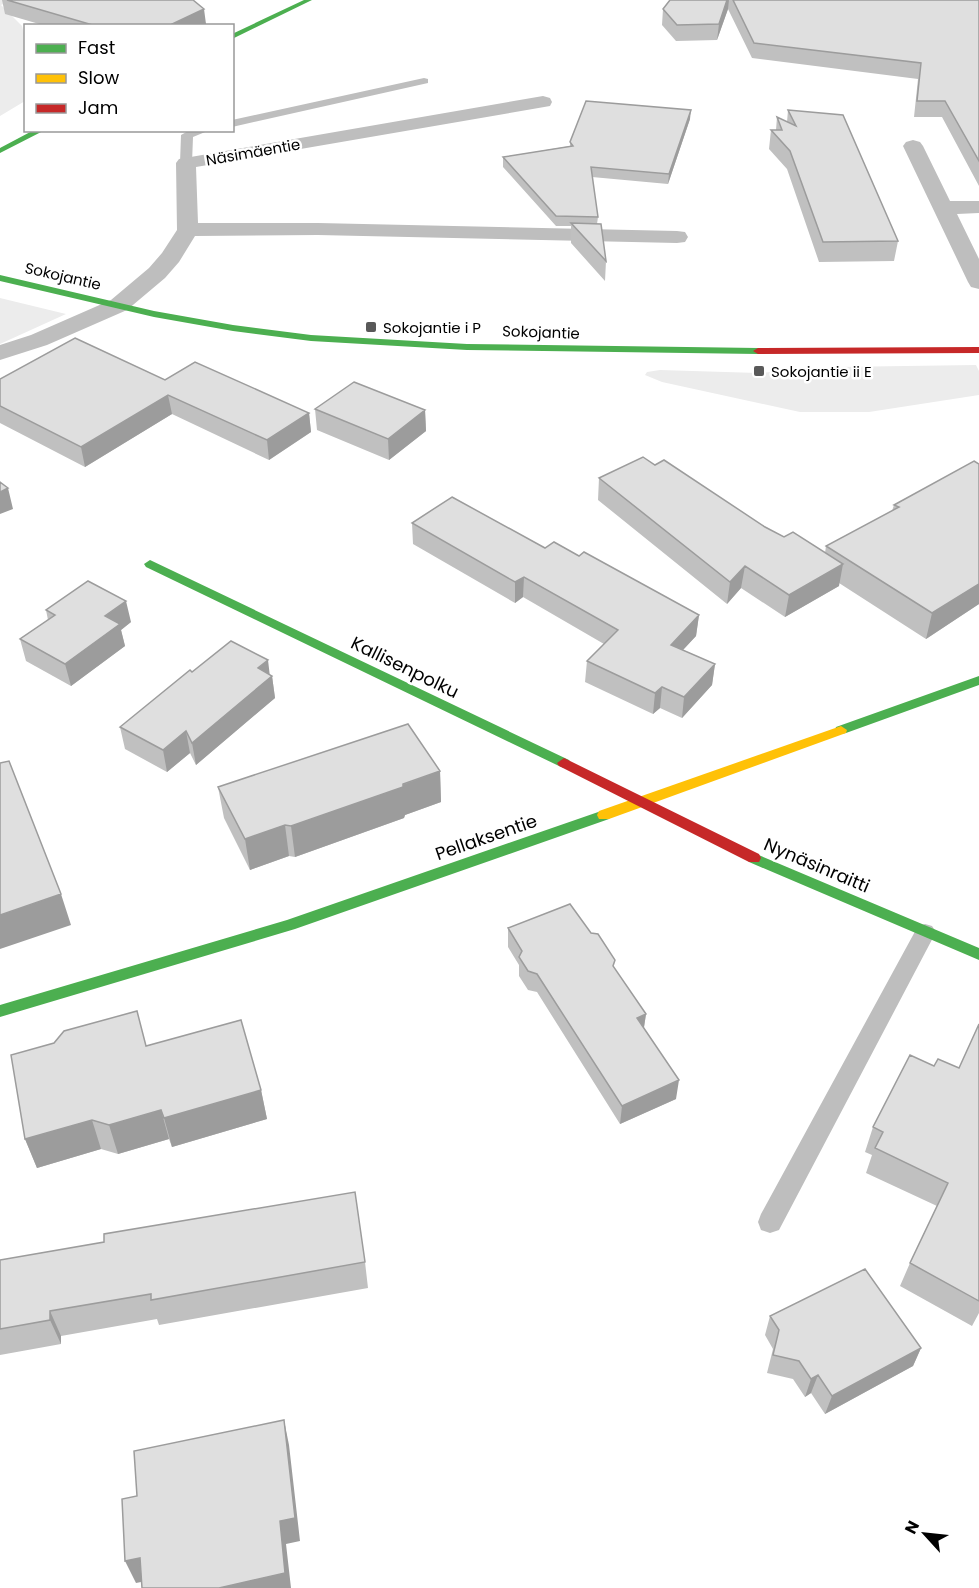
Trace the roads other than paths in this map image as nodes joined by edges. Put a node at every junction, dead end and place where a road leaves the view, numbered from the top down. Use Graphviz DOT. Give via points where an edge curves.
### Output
graph roads {
  1 [pos="309,0"];
  2 [pos="234,36"];
  3 [pos="424,81"];
  4 [pos="543,102"];
  5 [pos="234,124"];
  6 [pos="37,132"];
  7 [pos="198,132"];
  8 [pos="913,146"];
  9 [pos="0,151"];
  10 [pos="186,163"];
  11 [pos="979,207"];
  12 [pos="943,208"];
  13 [pos="188,230"];
  14 [pos="677,237"];
  15 [pos="0,278"];
  16 [pos="979,282"];
  17 [pos="119,305"];
  18 [pos="979,350"];
  19 [pos="0,353"];
  20 [pos="150,564"];
  21 [pos="979,680"];
  22 [pos="644,801"];
  23 [pos="925,932"];
  24 [pos="979,954"];
  25 [pos="0,1011"];
  26 [pos="770,1222"];
  1 -- 2 [label="street"];
  3 -- 5 [label="lane"];
  4 -- 10 [label="street, Näsimäentie"];
  6 -- 9 [label="street"];
  7 -- 10 [label="lane" via="187,135"];
  8 -- 12 [label="street"];
  10 -- 13 [label="street, Näsimäentie"];
  11 -- 12 [label="street"];
  12 -- 16 [label="street"];
  13 -- 14 [label="street"];
  13 -- 17 [label="street" via="171,257"];
  15 -- 17 [label="street, Sokojantie"];
  17 -- 18 [label="street, Sokojantie" via="250,330 398,345 689,353"];
  17 -- 19 [label="street"];
  20 -- 22 [label="street, Kallisenpolku"];
  21 -- 22 [label="street, Pellaksentie"];
  22 -- 23 [label="street, Nynäsinraitti" via="736,850"];
  22 -- 25 [label="street, Pellaksentie" via="290,925"];
  23 -- 24 [label="street, Nynäsinraitti"];
  23 -- 26 [label="lane"];
}
